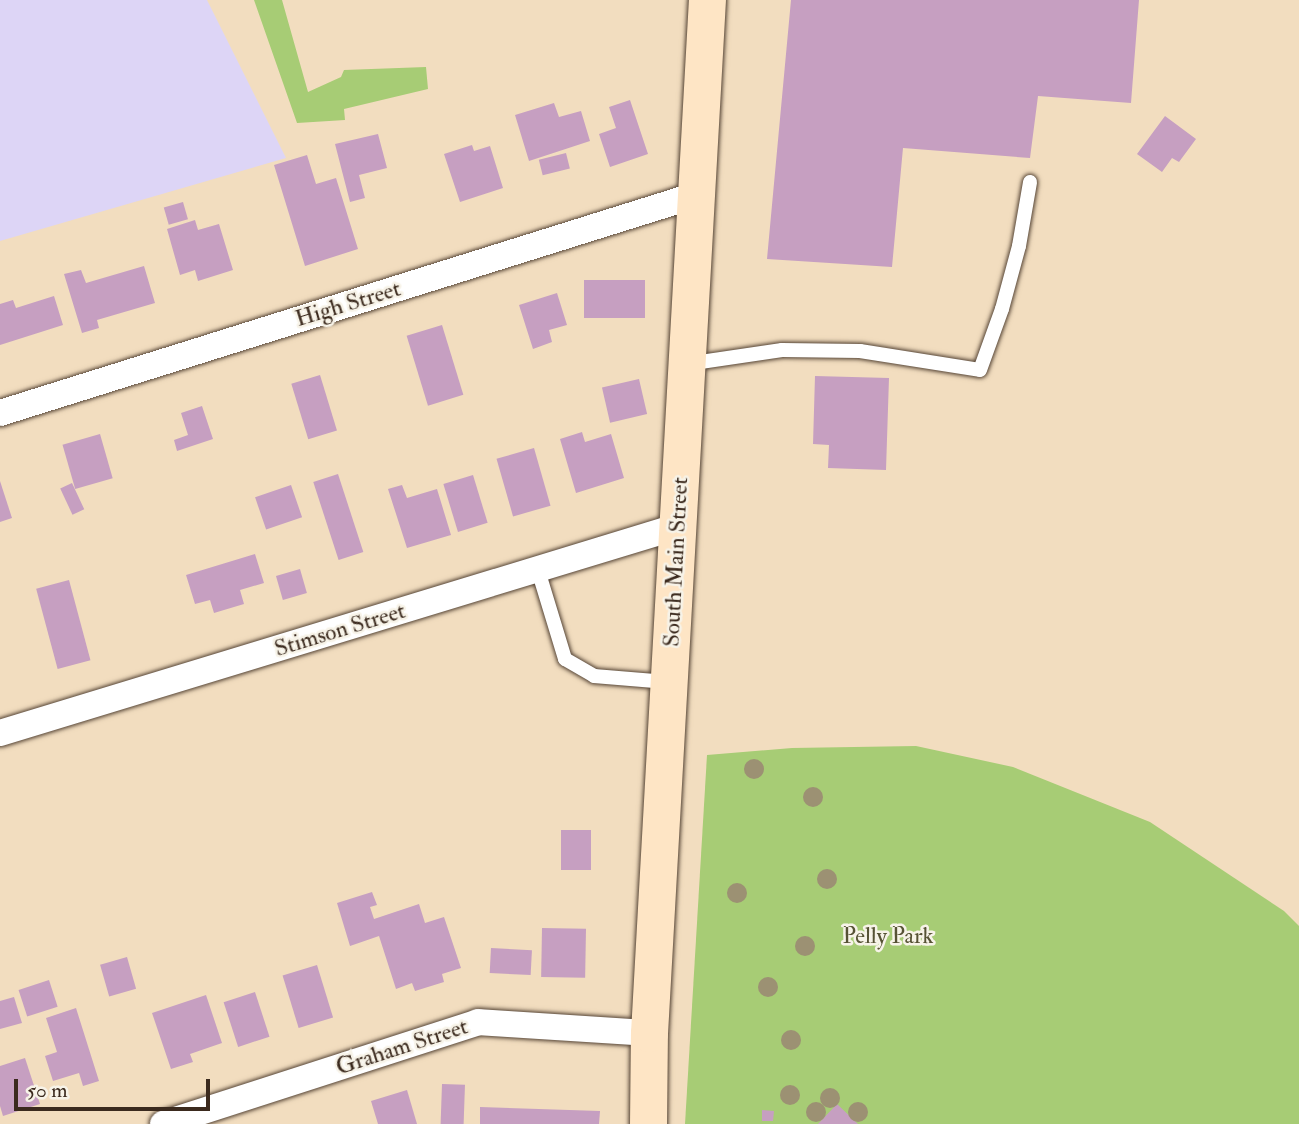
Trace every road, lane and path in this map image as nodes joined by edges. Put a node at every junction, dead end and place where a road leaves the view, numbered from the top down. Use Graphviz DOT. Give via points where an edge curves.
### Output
graph roads {
  1 [pos="707,0"];
  2 [pos="1030,182"];
  3 [pos="696,195"];
  4 [pos="686,364"];
  5 [pos="0,413"];
  6 [pos="679,526"];
  7 [pos="538,570"];
  8 [pos="669,682"];
  9 [pos="0,733"];
  10 [pos="649,1033"];
  11 [pos="163,1124"];
  12 [pos="648,1124"];
  1 -- 3 [label="main road, South Main Street"];
  2 -- 4 [label="lane" via="1016,258 980,370 860,351 782,350"];
  3 -- 4 [label="main road, South Main Street"];
  3 -- 5 [label="street, High Street"];
  4 -- 6 [label="main road, South Main Street"];
  6 -- 7 [label="street, Stimson Street"];
  6 -- 8 [label="main road, South Main Street"];
  7 -- 8 [label="lane" via="565,659 594,676"];
  7 -- 9 [label="street, Stimson Street"];
  8 -- 10 [label="main road, South Main Street"];
  10 -- 11 [label="street, Graham Street" via="478,1022"];
  10 -- 12 [label="main road, South Main Street"];
}
